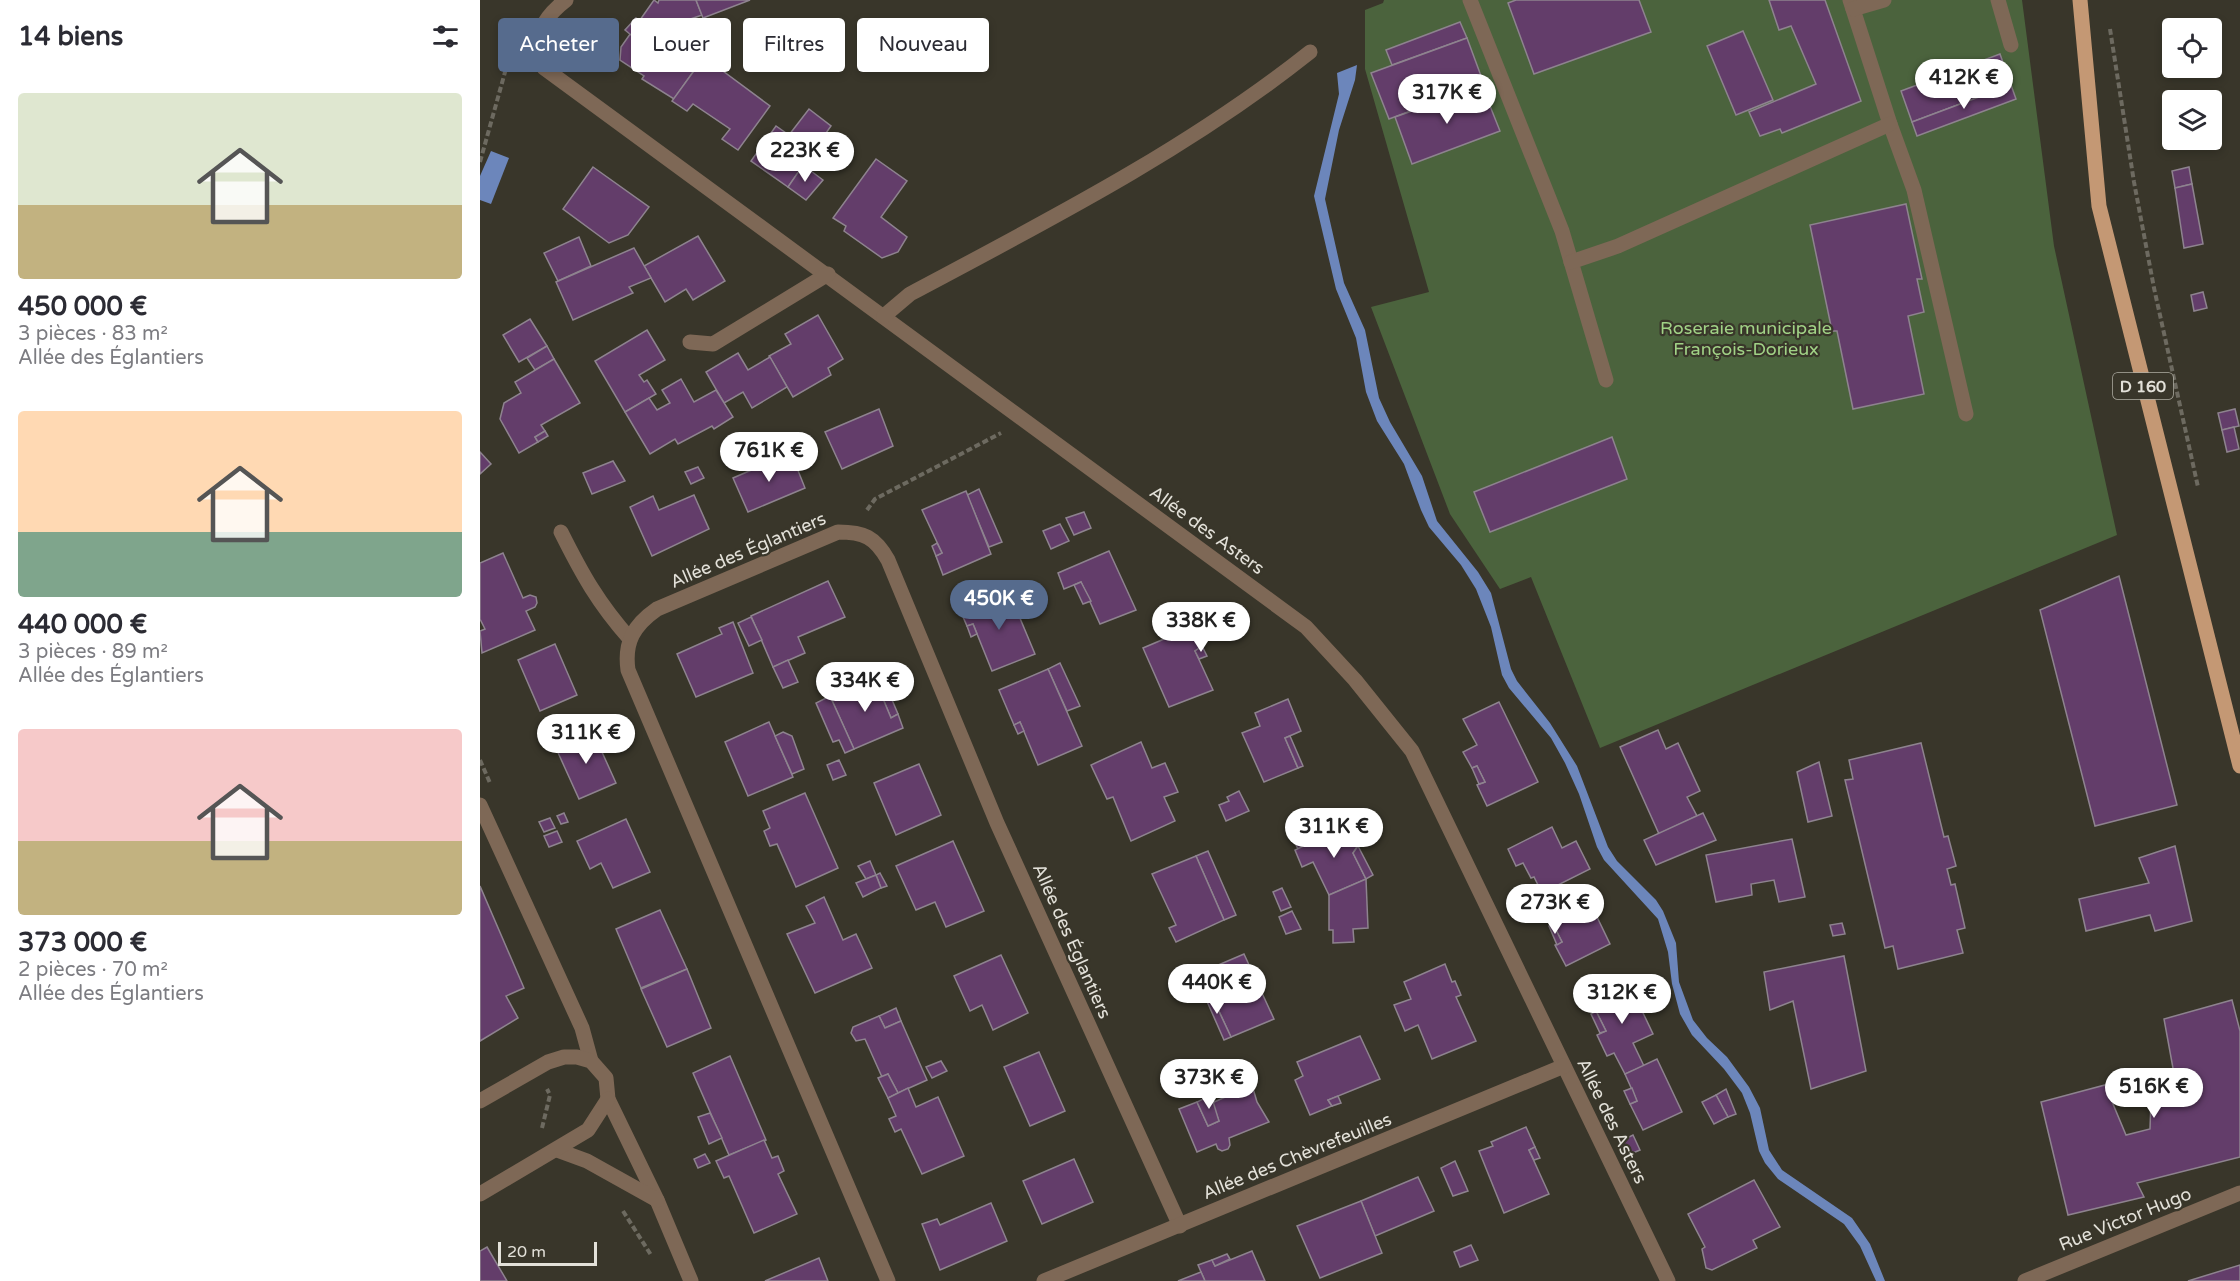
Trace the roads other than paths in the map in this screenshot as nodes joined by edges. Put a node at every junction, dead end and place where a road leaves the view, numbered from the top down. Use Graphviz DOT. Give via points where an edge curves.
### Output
graph roads {
  1 [pos="566,0"];
  2 [pos="1470,0"];
  3 [pos="1884,0"];
  4 [pos="1998,0"];
  5 [pos="2080,0"];
  6 [pos="1852,4"];
  7 [pos="2011,45"];
  8 [pos="1310,52"];
  9 [pos="1890,124"];
  10 [pos="1571,262"];
  11 [pos="828,274"];
  12 [pos="884,316"];
  13 [pos="690,342"];
  14 [pos="1606,380"];
  15 [pos="1966,414"];
  16 [pos="561,532"];
  17 [pos="630,639"];
  18 [pos="2240,766"];
  19 [pos="480,805"];
  20 [pos="591,1061"];
  21 [pos="1564,1066"];
  22 [pos="608,1099"];
  23 [pos="480,1101"];
  24 [pos="557,1150"];
  25 [pos="2240,1193"];
  26 [pos="480,1194"];
  27 [pos="657,1200"];
  28 [pos="1180,1226"];
  29 [pos="691,1281"];
  30 [pos="888,1281"];
  31 [pos="1044,1281"];
  32 [pos="1668,1281"];
  33 [pos="2025,1281"];
  1 -- 11 [label="street, Allée des Asters" via="542,25 538,37 537,49 544,68"];
  2 -- 10 [label="street"];
  3 -- 6 [label="street"];
  4 -- 7 [label="street"];
  5 -- 18 [label="main road, D 160" via="2098,206"];
  6 -- 9 [label="street"];
  8 -- 12 [label="street" via="1267,86 1195,133 1113,183 910,294"];
  9 -- 10 [label="street" via="1618,246"];
  9 -- 15 [label="street" via="1914,190"];
  10 -- 14 [label="street"];
  11 -- 12 [label="street, Allée des Asters"];
  11 -- 13 [label="street" via="713,344"];
  12 -- 21 [label="street, Allée des Asters" via="1306,627 1329,649 1412,751"];
  16 -- 17 [label="street" via="591,590"];
  17 -- 28 [label="street, Allée des Églantiers" via="657,609 838,532 867,536 880,546 1002,833"];
  17 -- 30 [label="street" via="625,653 628,670"];
  19 -- 20 [label="street" via="582,1028"];
  20 -- 22 [label="street" via="606,1078"];
  20 -- 23 [label="street" via="564,1057 548,1062"];
  21 -- 28 [label="street, Allée des Chèvrefeuilles"];
  21 -- 32 [label="street, Allée des Asters"];
  22 -- 24 [label="street" via="588,1130"];
  22 -- 27 [label="street"];
  24 -- 26 [label="street"];
  24 -- 27 [label="street" via="587,1161"];
  25 -- 33 [label="street, Rue Victor Hugo"];
  27 -- 29 [label="street"];
  28 -- 31 [label="street, Allée des Chèvrefeuilles"];
}
